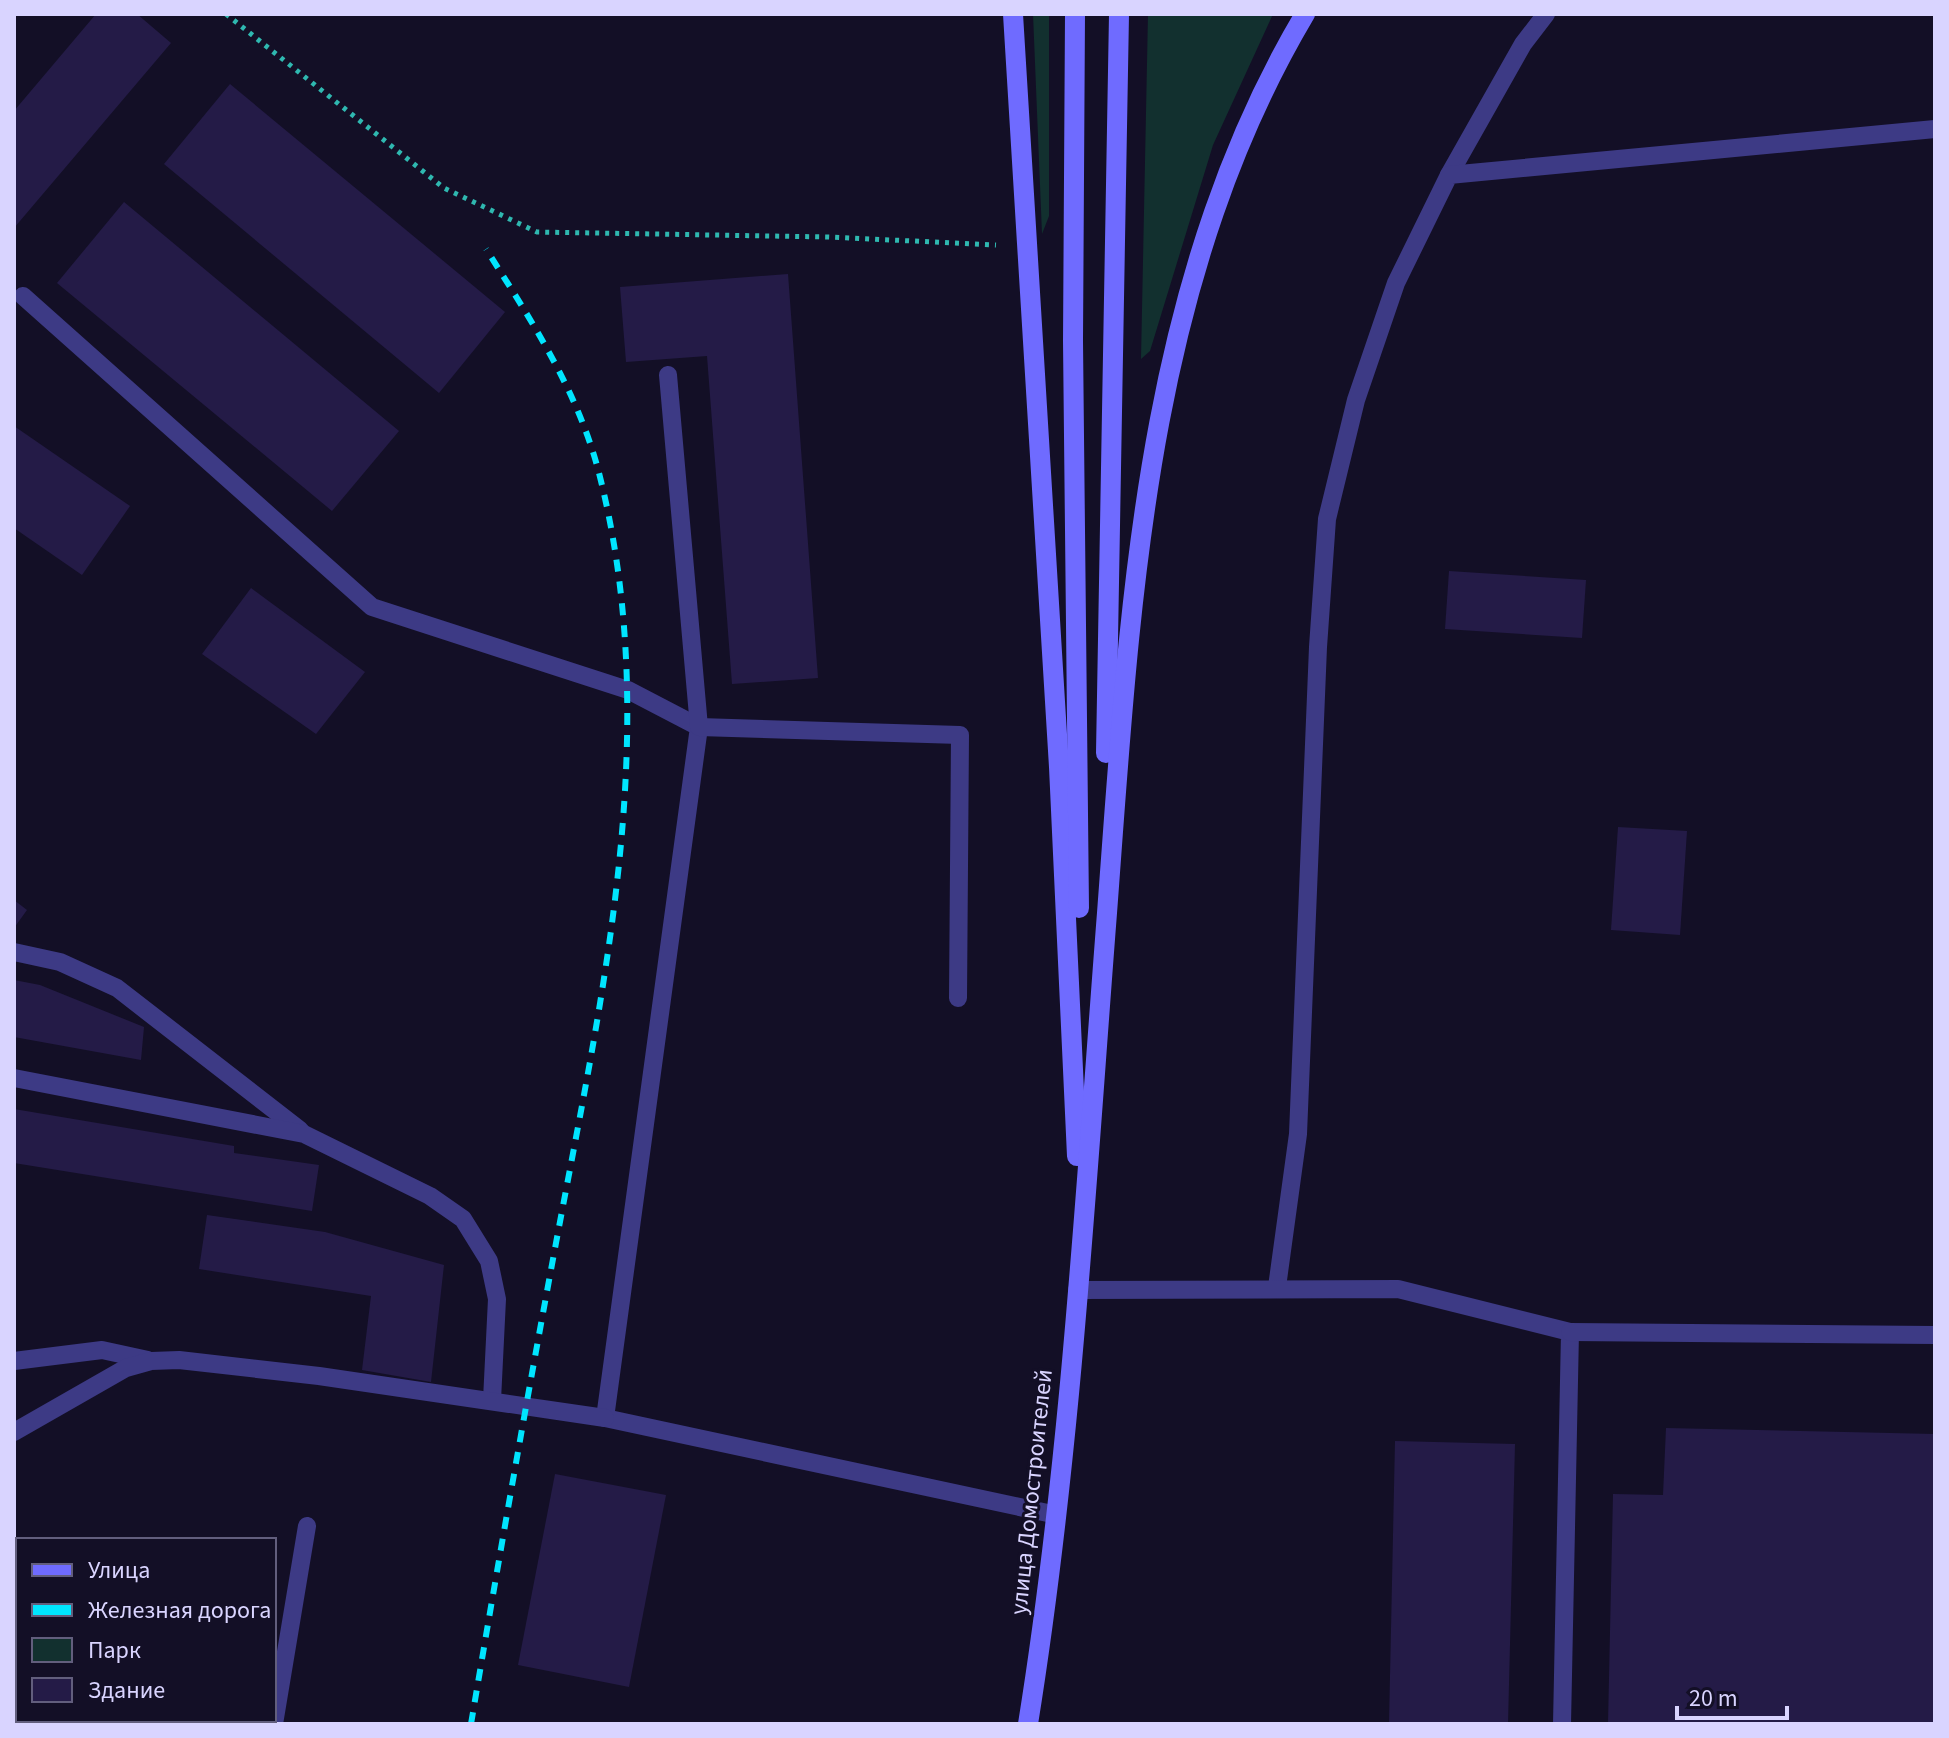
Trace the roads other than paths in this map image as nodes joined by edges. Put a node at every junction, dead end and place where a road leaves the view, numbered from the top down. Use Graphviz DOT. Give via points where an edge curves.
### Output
graph roads {
  1 [pos="1013,14"];
  2 [pos="1075,14"];
  3 [pos="1119,14"];
  4 [pos="1305,14"];
  5 [pos="1546,14"];
  6 [pos="1935,129"];
  7 [pos="1449,175"];
  8 [pos="23,296"];
  9 [pos="668,375"];
  10 [pos="699,727"];
  11 [pos="14,952"];
  12 [pos="958,998"];
  13 [pos="14,1078"];
  14 [pos="304,1134"];
  15 [pos="1081,1244"];
  16 [pos="1277,1287"];
  17 [pos="1077,1290"];
  18 [pos="1570,1332"];
  19 [pos="1935,1335"];
  20 [pos="14,1361"];
  21 [pos="151,1361"];
  22 [pos="492,1400"];
  23 [pos="605,1418"];
  24 [pos="14,1432"];
  25 [pos="1057,1515"];
  26 [pos="307,1526"];
  27 [pos="276,1712"];
  28 [pos="1028,1724"];
  29 [pos="1562,1724"];
  1 -- 15 [label="main road" via="1058,751"];
  2 -- 15 [label="main road"];
  3 -- 15 [label="main road" via="1106,768"];
  4 -- 15 [label="main road" via="1256,111 1213,220 1181,324 1152,448 1123,692"];
  5 -- 7 [label="lane" via="1523,44"];
  6 -- 7 [label="lane"];
  7 -- 16 [label="lane" via="1396,283 1356,400 1327,519 1298,1134"];
  8 -- 10 [label="lane" via="372,607 628,690"];
  9 -- 10 [label="lane"];
  10 -- 12 [label="lane" via="960,735"];
  10 -- 23 [label="lane"];
  11 -- 14 [label="lane" via="60,962 117,988"];
  13 -- 14 [label="lane"];
  14 -- 22 [label="lane" via="430,1196 463,1219 489,1261 497,1299"];
  15 -- 17 [label="main road, улица Домостроителей"];
  16 -- 17 [label="lane"];
  16 -- 18 [label="lane" via="1398,1289"];
  17 -- 25 [label="main road, улица Домостроителей"];
  18 -- 19 [label="lane"];
  18 -- 29 [label="lane"];
  20 -- 21 [label="lane" via="102,1350"];
  21 -- 22 [label="lane" via="319,1376"];
  21 -- 24 [label="lane" via="126,1368"];
  22 -- 23 [label="lane"];
  23 -- 25 [label="lane"];
  25 -- 28 [label="main road, улица Домостроителей"];
  26 -- 27 [label="lane"];
}
